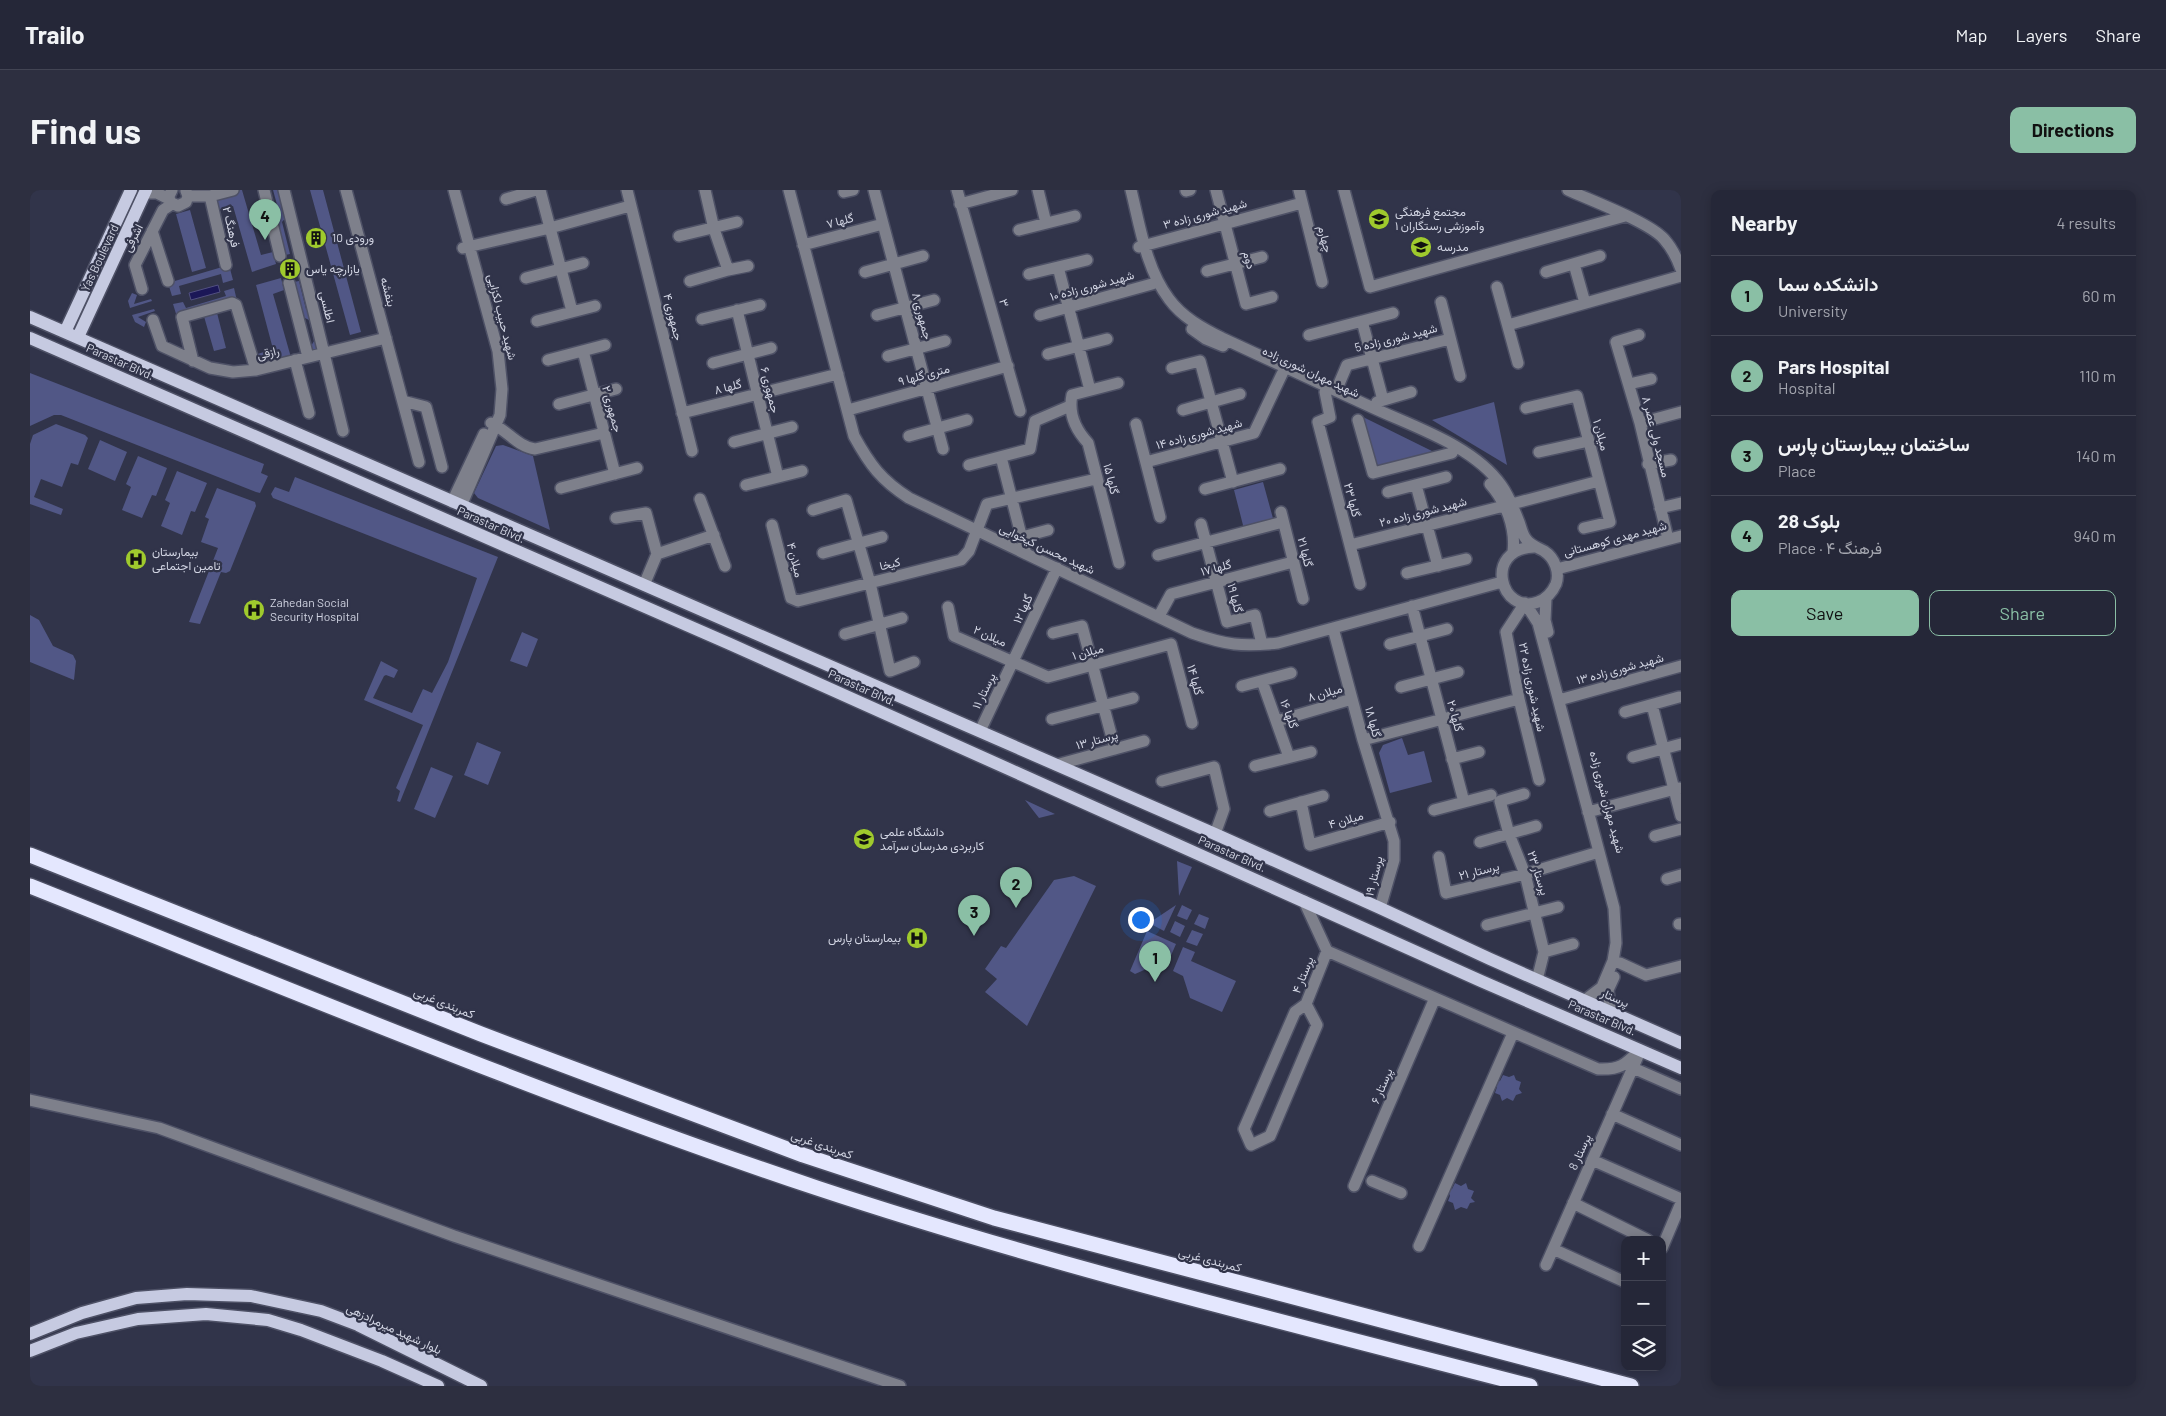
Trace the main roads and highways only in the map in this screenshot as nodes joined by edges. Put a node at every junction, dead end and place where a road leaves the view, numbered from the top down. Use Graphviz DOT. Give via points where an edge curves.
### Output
graph roads {
  1 [pos="131,190"];
  2 [pos="145,191"];
  3 [pos="74,313"];
  4 [pos="30,317"];
  5 [pos="86,320"];
  6 [pos="65,332"];
  7 [pos="30,338"];
  8 [pos="78,338"];
  9 [pos="265,419"];
  10 [pos="258,438"];
  11 [pos="942,715"];
  12 [pos="934,735"];
  13 [pos="30,855"];
  14 [pos="30,886"];
  15 [pos="1537,980"];
  16 [pos="1681,1043"];
  17 [pos="1681,1068"];
  18 [pos="30,1334"];
  19 [pos="30,1352"];
  20 [pos="438,1386"];
  21 [pos="481,1386"];
  22 [pos="1530,1386"];
  23 [pos="1631,1386"];
  1 -- 3 [label="main road, Yas Boulevard"];
  2 -- 5 [label="main road, Yas Boulevard"];
  3 -- 5 [label="main road" via="76,321"];
  3 -- 6 [label="main road, Yas Boulevard"];
  4 -- 6 [label="main road, Parastar Blvd."];
  5 -- 8 [label="main road, Yas Boulevard"];
  6 -- 8 [label="main road, Parastar Blvd."];
  7 -- 10 [label="main road, Parastar Blvd."];
  8 -- 9 [label="main road, Parastar Blvd."];
  9 -- 10 [label="main road"];
  9 -- 11 [label="main road, Parastar Blvd."];
  10 -- 12 [label="main road, Parastar Blvd."];
  11 -- 12 [label="main road"];
  11 -- 15 [label="main road, Parastar Blvd."];
  12 -- 17 [label="main road, Parastar Blvd."];
  13 -- 23 [label="highway, کمربندی غربی" via="481,1034 803,1155 994,1218"];
  14 -- 22 [label="highway" via="530,1084 808,1185 1138,1285"];
  15 -- 16 [label="main road, پرستار"];
  18 -- 21 [label="main road, بلوار شهید میرمرادزهی" via="82,1313 136,1298 187,1294 251,1296 321,1311 358,1325"];
  19 -- 20 [label="main road" via="76,1333 120,1323 206,1314 268,1320 301,1330"];
}
